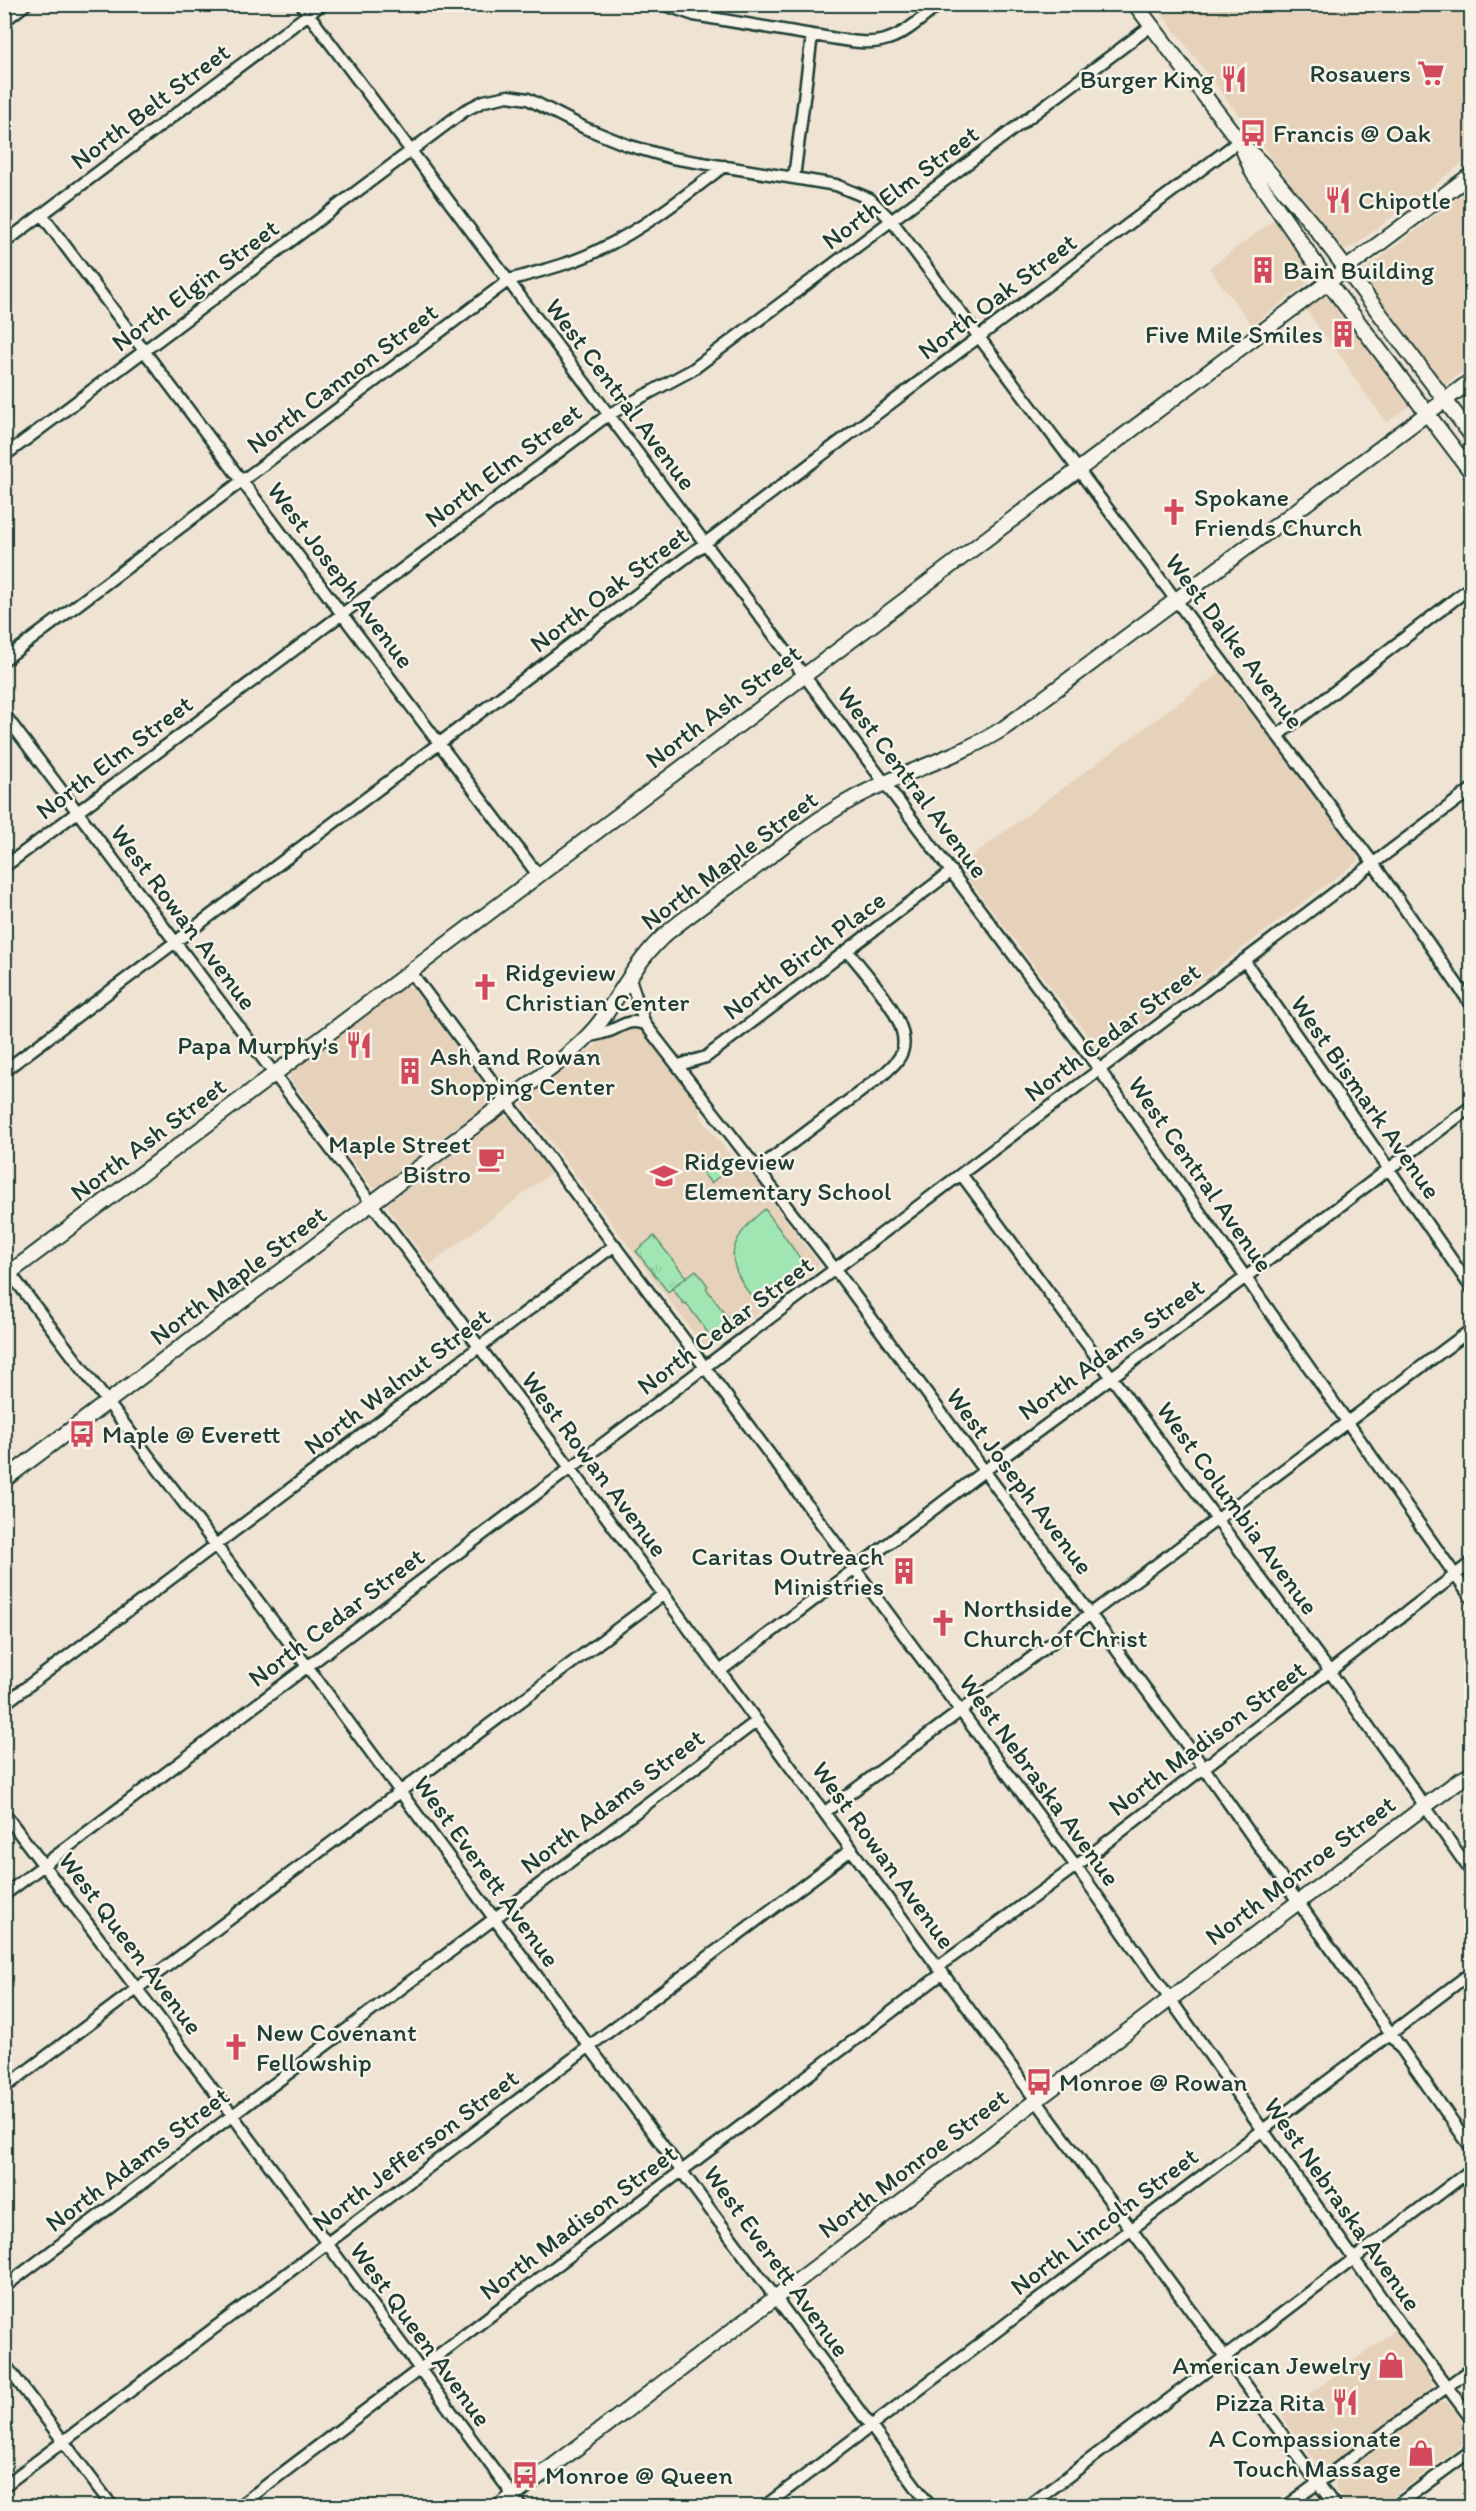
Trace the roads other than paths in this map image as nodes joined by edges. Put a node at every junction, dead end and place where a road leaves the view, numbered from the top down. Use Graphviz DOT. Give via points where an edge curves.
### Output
graph roads {
  1 [pos="26,4"];
  2 [pos="301,4"];
  3 [pos="322,4"];
  4 [pos="662,4"];
  5 [pos="940,4"];
  6 [pos="1136,4"];
  7 [pos="309,15"];
  8 [pos="4,21"];
  9 [pos="1151,26"];
  10 [pos="812,35"];
  11 [pos="1239,141"];
  12 [pos="412,150"];
  13 [pos="724,166"];
  14 [pos="1472,174"];
  15 [pos="794,178"];
  16 [pos="42,214"];
  17 [pos="892,221"];
  18 [pos="4,243"];
  19 [pos="1346,268"];
  20 [pos="509,280"];
  21 [pos="1328,282"];
  22 [pos="980,337"];
  23 [pos="145,350"];
  24 [pos="1472,380"];
  25 [pos="1445,400"];
  26 [pos="1426,414"];
  27 [pos="608,415"];
  28 [pos="1472,436"];
  29 [pos="4,456"];
  30 [pos="1079,469"];
  31 [pos="1472,473"];
  32 [pos="243,480"];
  33 [pos="706,544"];
  34 [pos="1472,586"];
  35 [pos="1176,600"];
  36 [pos="341,614"];
  37 [pos="4,660"];
  38 [pos="804,675"];
  39 [pos="4,714"];
  40 [pos="1278,735"];
  41 [pos="439,745"];
  42 [pos="885,783"];
  43 [pos="1472,789"];
  44 [pos="77,813"];
  45 [pos="1373,863"];
  46 [pos="4,867"];
  47 [pos="952,871"];
  48 [pos="538,875"];
  49 [pos="175,941"];
  50 [pos="848,951"];
  51 [pos="1244,960"];
  52 [pos="410,971"];
  53 [pos="629,976"];
  54 [pos="1472,1006"];
  55 [pos="645,1024"];
  56 [pos="587,1037"];
  57 [pos="678,1065"];
  58 [pos="1099,1069"];
  59 [pos="4,1071"];
  60 [pos="274,1074"];
  61 [pos="508,1101"];
  62 [pos="1472,1106"];
  63 [pos="759,1168"];
  64 [pos="1389,1168"];
  65 [pos="961,1174"];
  66 [pos="372,1203"];
  67 [pos="615,1245"];
  68 [pos="835,1269"];
  69 [pos="6,1271"];
  70 [pos="1245,1277"];
  71 [pos="1472,1289"];
  72 [pos="1472,1329"];
  73 [pos="480,1348"];
  74 [pos="707,1366"];
  75 [pos="1112,1376"];
  76 [pos="108,1402"];
  77 [pos="1347,1423"];
  78 [pos="571,1469"];
  79 [pos="984,1470"];
  80 [pos="4,1480"];
  81 [pos="1218,1519"];
  82 [pos="216,1546"];
  83 [pos="1472,1562"];
  84 [pos="855,1568"];
  85 [pos="1454,1575"];
  86 [pos="664,1594"];
  87 [pos="1472,1599"];
  88 [pos="1090,1613"];
  89 [pos="307,1666"];
  90 [pos="720,1671"];
  91 [pos="1330,1672"];
  92 [pos="4,1704"];
  93 [pos="962,1712"];
  94 [pos="757,1721"];
  95 [pos="1204,1768"];
  96 [pos="1472,1774"];
  97 [pos="400,1791"];
  98 [pos="1424,1807"];
  99 [pos="825,1812"];
  100 [pos="4,1813"];
  101 [pos="852,1850"];
  102 [pos="44,1866"];
  103 [pos="1076,1866"];
  104 [pos="1472,1873"];
  105 [pos="4,1895"];
  106 [pos="1297,1902"];
  107 [pos="494,1918"];
  108 [pos="941,1970"];
  109 [pos="1472,1972"];
  110 [pos="137,1988"];
  111 [pos="1170,1998"];
  112 [pos="1389,2033"];
  113 [pos="589,2047"];
  114 [pos="4,2088"];
  115 [pos="1037,2100"];
  116 [pos="233,2116"];
  117 [pos="1262,2130"];
  118 [pos="1472,2149"];
  119 [pos="1472,2169"];
  120 [pos="682,2171"];
  121 [pos="1132,2228"];
  122 [pos="327,2245"];
  123 [pos="1355,2259"];
  124 [pos="4,2287"];
  125 [pos="775,2297"];
  126 [pos="1226,2356"];
  127 [pos="4,2363"];
  128 [pos="1472,2368"];
  129 [pos="420,2370"];
  130 [pos="1447,2386"];
  131 [pos="1472,2420"];
  132 [pos="870,2426"];
  133 [pos="63,2442"];
  134 [pos="1472,2450"];
  135 [pos="1318,2483"];
  136 [pos="4,2486"];
  137 [pos="517,2501"];
  138 [pos="112,2506"];
  139 [pos="239,2506"];
  140 [pos="500,2506"];
  141 [pos="765,2506"];
  142 [pos="930,2506"];
  143 [pos="1029,2506"];
  144 [pos="1287,2506"];
  145 [pos="1335,2506"];
  146 [pos="1396,2506"];
  1 -- 8 [label="street"];
  2 -- 7 [label="street, West Central Avenue"];
  3 -- 7 [label="street, North Belt Street"];
  4 -- 10 [label="street" via="694,15"];
  5 -- 10 [label="street" via="888,39 870,42"];
  6 -- 9 [label="main road"];
  7 -- 12 [label="street, West Central Avenue"];
  7 -- 16 [label="street, North Belt Street"];
  9 -- 11 [label="main road"];
  9 -- 17 [label="street, North Elm Street"];
  10 -- 15 [label="street"];
  11 -- 19 [label="main road"];
  11 -- 21 [label="main road" via="1253,173"];
  11 -- 22 [label="street, North Oak Street"];
  12 -- 13 [label="street, North Elgin Street" via="464,111 484,100 508,96 528,99 627,145 672,158"];
  12 -- 20 [label="street, West Central Avenue"];
  12 -- 23 [label="street, North Elgin Street"];
  13 -- 15 [label="street, West Dalke Avenue"];
  13 -- 20 [label="street, North Cannon Street" via="645,225 601,249 570,263"];
  14 -- 19 [label="main road, North Ash Street"];
  15 -- 17 [label="street, West Dalke Avenue" via="836,185 870,199"];
  16 -- 18 [label="street, North Belt Street"];
  16 -- 23 [label="street, West Joseph Avenue"];
  17 -- 22 [label="street, West Dalke Avenue"];
  17 -- 27 [label="street, North Elm Street" via="692,370"];
  19 -- 21 [label="main road, North Ash Street"];
  19 -- 25 [label="main road"];
  20 -- 27 [label="street, West Central Avenue"];
  20 -- 32 [label="street, North Cannon Street"];
  21 -- 26 [label="main road"];
  21 -- 30 [label="main road, North Ash Street"];
  22 -- 30 [label="street, West Dalke Avenue"];
  22 -- 33 [label="street, North Oak Street"];
  23 -- 29 [label="street, North Elgin Street"];
  23 -- 32 [label="street, West Joseph Avenue"];
  24 -- 25 [label="main road, North Maple Street"];
  25 -- 26 [label="main road, North Maple Street"];
  25 -- 28 [label="main road"];
  26 -- 31 [label="main road"];
  26 -- 35 [label="main road, North Maple Street"];
  27 -- 33 [label="street, West Central Avenue"];
  27 -- 36 [label="street, North Elm Street"];
  30 -- 35 [label="street, West Dalke Avenue"];
  30 -- 38 [label="main road, North Ash Street"];
  32 -- 36 [label="street, West Joseph Avenue"];
  32 -- 37 [label="street, North Cannon Street"];
  33 -- 38 [label="street, West Central Avenue"];
  33 -- 41 [label="street, North Oak Street"];
  34 -- 40 [label="street"];
  35 -- 40 [label="street, West Dalke Avenue"];
  35 -- 42 [label="main road, North Maple Street" via="978,744"];
  36 -- 41 [label="street, West Joseph Avenue"];
  36 -- 44 [label="street, North Elm Street"];
  38 -- 42 [label="street, West Central Avenue"];
  38 -- 48 [label="main road, North Ash Street"];
  39 -- 44 [label="street, West Rowan Avenue"];
  40 -- 45 [label="street, West Dalke Avenue"];
  41 -- 48 [label="street, West Joseph Avenue"];
  41 -- 49 [label="street, North Oak Street"];
  42 -- 47 [label="street, West Central Avenue"];
  42 -- 53 [label="main road, North Maple Street" via="832,810 685,920 648,952"];
  43 -- 45 [label="street, North Cedar Street"];
  44 -- 46 [label="street, North Elm Street"];
  44 -- 49 [label="street, West Rowan Avenue"];
  45 -- 51 [label="street, North Cedar Street"];
  45 -- 54 [label="street, West Dalke Avenue"];
  47 -- 50 [label="street, North Birch Place"];
  47 -- 58 [label="street, West Central Avenue"];
  48 -- 52 [label="main road, North Ash Street"];
  49 -- 59 [label="street, North Oak Street"];
  49 -- 60 [label="street, West Rowan Avenue"];
  50 -- 57 [label="street, North Birch Place" via="706,1057"];
  50 -- 63 [label="street" via="896,1014 903,1028 903,1052 884,1074"];
  51 -- 58 [label="street, North Cedar Street"];
  51 -- 64 [label="street, West Bismark Avenue"];
  52 -- 60 [label="main road, North Ash Street"];
  52 -- 61 [label="street, West Nebraska Avenue"];
  53 -- 55 [label="street"];
  53 -- 56 [label="main road, North Maple Street"];
  55 -- 56 [label="street" via="626,1022"];
  55 -- 57 [label="street, West Joseph Avenue"];
  56 -- 61 [label="main road, North Maple Street"];
  57 -- 63 [label="street, West Joseph Avenue"];
  58 -- 65 [label="street, North Cedar Street"];
  58 -- 70 [label="street, West Central Avenue"];
  60 -- 66 [label="street, West Rowan Avenue"];
  60 -- 69 [label="main road, North Ash Street"];
  61 -- 66 [label="main road, North Maple Street"];
  61 -- 67 [label="street, West Nebraska Avenue"];
  62 -- 64 [label="street, North Adams Street"];
  63 -- 68 [label="street, West Joseph Avenue"];
  64 -- 70 [label="street, North Adams Street"];
  64 -- 71 [label="street, West Bismark Avenue"];
  65 -- 68 [label="street, North Cedar Street"];
  65 -- 75 [label="street, West Columbia Avenue"];
  66 -- 73 [label="street, West Rowan Avenue"];
  66 -- 76 [label="main road, North Maple Street"];
  67 -- 73 [label="street, North Walnut Street"];
  67 -- 74 [label="street, West Nebraska Avenue"];
  68 -- 74 [label="street, North Cedar Street"];
  68 -- 79 [label="street, West Joseph Avenue"];
  69 -- 76 [label="street, West Everett Avenue"];
  70 -- 75 [label="street, North Adams Street"];
  70 -- 77 [label="street, West Central Avenue"];
  72 -- 77 [label="street"];
  73 -- 78 [label="street, West Rowan Avenue"];
  73 -- 82 [label="street, North Walnut Street"];
  74 -- 78 [label="street, North Cedar Street"];
  74 -- 84 [label="street, West Nebraska Avenue"];
  75 -- 79 [label="street, North Adams Street"];
  75 -- 81 [label="street, West Columbia Avenue"];
  76 -- 80 [label="main road, North Maple Street"];
  76 -- 82 [label="street, West Everett Avenue"];
  77 -- 81 [label="street"];
  77 -- 85 [label="street, West Central Avenue"];
  78 -- 86 [label="street, West Rowan Avenue"];
  78 -- 89 [label="street, North Cedar Street"];
  79 -- 84 [label="street, North Adams Street"];
  79 -- 88 [label="street, West Joseph Avenue"];
  81 -- 88 [label="street"];
  81 -- 91 [label="street, West Columbia Avenue"];
  82 -- 89 [label="street, West Everett Avenue"];
  82 -- 92 [label="street, North Walnut Street"];
  83 -- 85 [label="street, North Madison Street"];
  84 -- 90 [label="street, North Adams Street"];
  84 -- 93 [label="street, West Nebraska Avenue"];
  85 -- 87 [label="street, West Central Avenue"];
  85 -- 91 [label="street, North Madison Street"];
  86 -- 90 [label="street, West Rowan Avenue"];
  86 -- 97 [label="street"];
  88 -- 93 [label="street"];
  88 -- 95 [label="street, West Joseph Avenue"];
  89 -- 97 [label="street, West Everett Avenue"];
  89 -- 102 [label="street, North Cedar Street"];
  90 -- 94 [label="street, West Rowan Avenue"];
  91 -- 95 [label="street, North Madison Street"];
  91 -- 98 [label="street, West Columbia Avenue"];
  93 -- 99 [label="street"];
  93 -- 103 [label="street, West Nebraska Avenue"];
  94 -- 99 [label="street, West Rowan Avenue"];
  94 -- 107 [label="street, North Adams Street"];
  95 -- 103 [label="street, North Madison Street"];
  95 -- 106 [label="street, West Joseph Avenue"];
  96 -- 98 [label="main road, North Monroe Street"];
  97 -- 107 [label="street, West Everett Avenue"];
  97 -- 110 [label="street"];
  98 -- 104 [label="street, West Columbia Avenue"];
  98 -- 106 [label="main road, North Monroe Street"];
  99 -- 101 [label="street, West Rowan Avenue"];
  100 -- 102 [label="street, West Queen Avenue"];
  101 -- 108 [label="street, West Rowan Avenue"];
  101 -- 113 [label="street, North Jefferson Street"];
  102 -- 105 [label="street, North Cedar Street"];
  102 -- 110 [label="street, West Queen Avenue"];
  103 -- 108 [label="street, North Madison Street"];
  103 -- 111 [label="street, West Nebraska Avenue"];
  106 -- 111 [label="main road, North Monroe Street"];
  106 -- 112 [label="street, West Joseph Avenue"];
  107 -- 113 [label="street, West Everett Avenue"];
  107 -- 116 [label="street, North Adams Street"];
  108 -- 115 [label="street, West Rowan Avenue"];
  108 -- 120 [label="street, North Madison Street"];
  109 -- 112 [label="street, North Lincoln Street"];
  110 -- 114 [label="street"];
  110 -- 116 [label="street, West Queen Avenue"];
  111 -- 115 [label="main road, North Monroe Street"];
  111 -- 117 [label="street, West Nebraska Avenue"];
  112 -- 117 [label="street, North Lincoln Street"];
  112 -- 118 [label="street, West Joseph Avenue"];
  113 -- 120 [label="street, West Everett Avenue"];
  113 -- 122 [label="street, North Jefferson Street"];
  115 -- 121 [label="street, West Rowan Avenue"];
  115 -- 125 [label="main road, North Monroe Street"];
  116 -- 122 [label="street, West Queen Avenue"];
  116 -- 124 [label="street, North Adams Street"];
  117 -- 121 [label="street, North Lincoln Street"];
  117 -- 123 [label="street, West Nebraska Avenue"];
  119 -- 123 [label="street"];
  120 -- 125 [label="street, West Everett Avenue"];
  120 -- 129 [label="street, North Madison Street"];
  121 -- 126 [label="street, West Rowan Avenue"];
  121 -- 132 [label="street, North Lincoln Street"];
  122 -- 129 [label="street, West Queen Avenue"];
  122 -- 133 [label="street, North Jefferson Street"];
  123 -- 126 [label="street"];
  123 -- 130 [label="street, West Nebraska Avenue"];
  125 -- 132 [label="street, West Everett Avenue"];
  125 -- 137 [label="main road, North Monroe Street"];
  126 -- 135 [label="street, West Rowan Avenue"];
  126 -- 143 [label="street"];
  127 -- 133 [label="street"];
  128 -- 130 [label="street"];
  129 -- 137 [label="street, West Queen Avenue"];
  129 -- 139 [label="street, North Madison Street"];
  130 -- 131 [label="street, West Nebraska Avenue"];
  130 -- 135 [label="street"];
  132 -- 141 [label="street, North Lincoln Street"];
  132 -- 142 [label="street, West Everett Avenue"];
  133 -- 136 [label="street, North Jefferson Street"];
  133 -- 138 [label="street"];
  134 -- 146 [label="street"];
  135 -- 144 [label="street"];
  135 -- 145 [label="street, West Rowan Avenue"];
  137 -- 140 [label="main road, North Monroe Street"];
}
